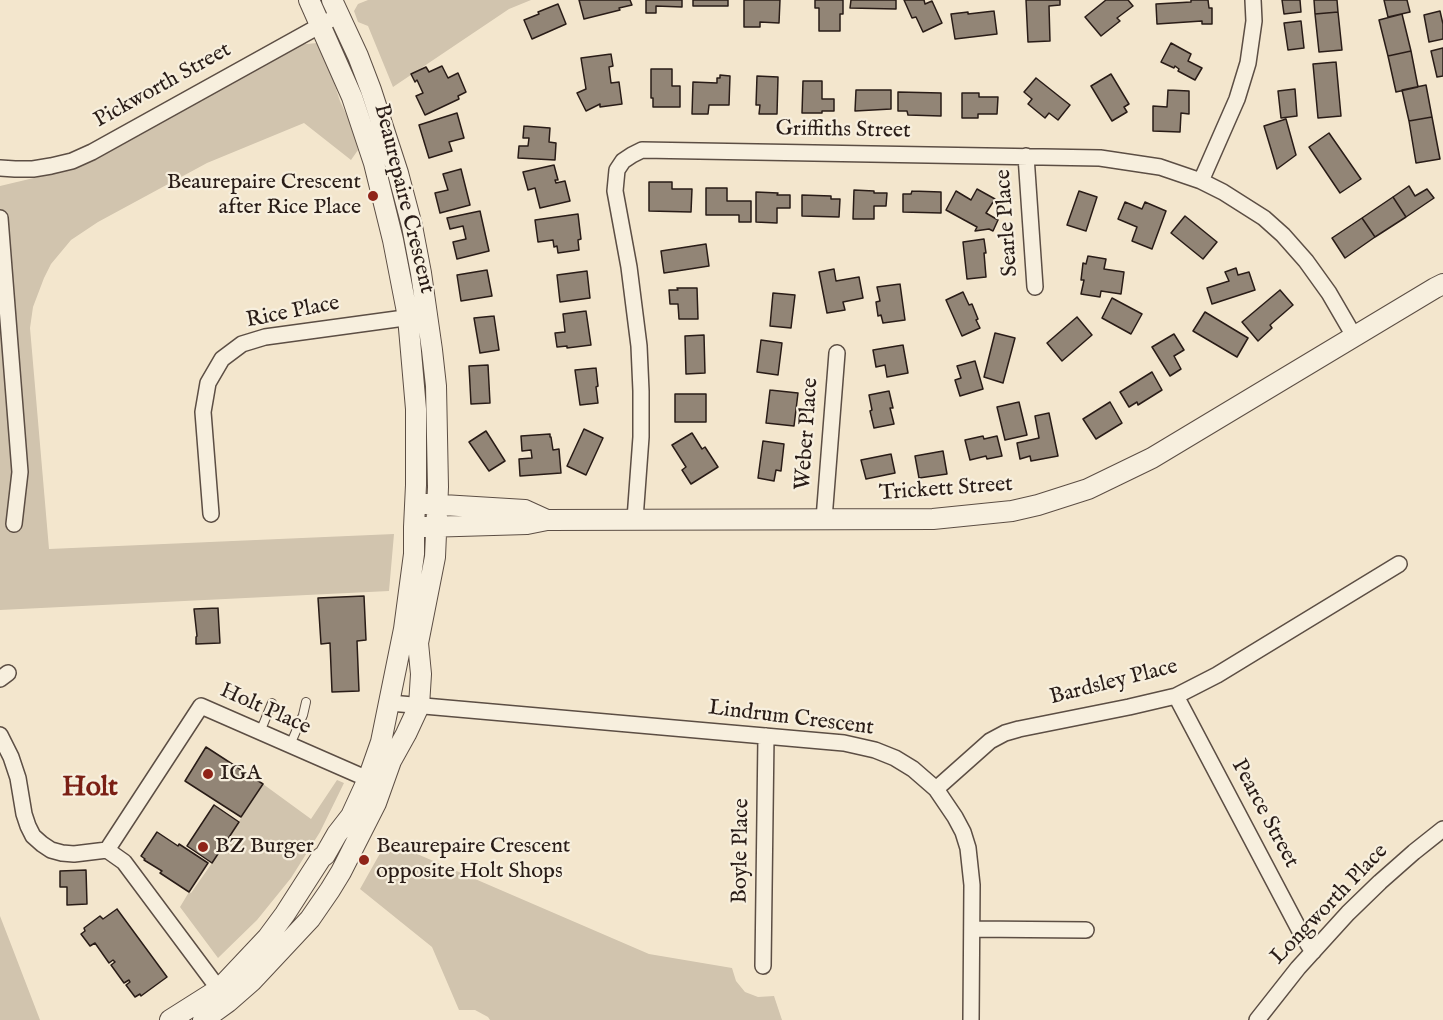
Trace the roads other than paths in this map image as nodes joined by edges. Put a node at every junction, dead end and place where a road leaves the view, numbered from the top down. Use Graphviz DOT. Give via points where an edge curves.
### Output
graph roads {
  1 [pos="309,0"];
  2 [pos="1253,0"];
  3 [pos="336,7"];
  4 [pos="321,25"];
  5 [pos="1026,156"];
  6 [pos="0,168"];
  7 [pos="1201,181"];
  8 [pos="0,218"];
  9 [pos="1440,284"];
  10 [pos="1035,287"];
  11 [pos="428,315"];
  12 [pos="408,317"];
  13 [pos="1354,336"];
  14 [pos="837,354"];
  15 [pos="415,503"];
  16 [pos="437,505"];
  17 [pos="211,514"];
  18 [pos="635,519"];
  19 [pos="824,519"];
  20 [pos="547,520"];
  21 [pos="14,524"];
  22 [pos="414,527"];
  23 [pos="436,528"];
  24 [pos="1399,564"];
  25 [pos="1176,696"];
  26 [pos="306,702"];
  27 [pos="272,703"];
  28 [pos="390,703"];
  29 [pos="419,706"];
  30 [pos="260,732"];
  31 [pos="0,735"];
  32 [pos="766,736"];
  33 [pos="290,745"];
  34 [pos="375,783"];
  35 [pos="936,789"];
  36 [pos="1443,829"];
  37 [pos="107,850"];
  38 [pos="972,929"];
  39 [pos="1086,930"];
  40 [pos="1313,952"];
  41 [pos="763,966"];
  42 [pos="223,996"];
  43 [pos="170,1020"];
  44 [pos="203,1020"];
  45 [pos="970,1020"];
  46 [pos="1257,1020"];
  1 -- 4 [label="street, Beaurepaire Crescent"];
  2 -- 7 [label="street" via="1248,63 1237,99"];
  3 -- 4 [label="street, Pickworth Street"];
  3 -- 11 [label="street, Beaurepaire Crescent" via="371,90 401,184"];
  4 -- 6 [label="street, Pickworth Street" via="92,152 51,166"];
  4 -- 12 [label="street, Beaurepaire Crescent" via="352,97 374,163"];
  5 -- 7 [label="street, Griffiths Street" via="1130,161"];
  5 -- 10 [label="street, Searle Place"];
  5 -- 18 [label="street, Griffiths Street" via="650,149 623,162 617,170 615,191 639,346 641,391"];
  7 -- 13 [label="street, Griffiths Street" via="1242,203 1283,235 1329,293"];
  8 -- 21 [label="street" via="20,471"];
  9 -- 13 [label="street, Trickett Street"];
  11 -- 12 [label="street, Rice Place"];
  11 -- 16 [label="street, Beaurepaire Crescent" via="436,386"];
  12 -- 15 [label="street, Beaurepaire Crescent" via="416,409"];
  12 -- 17 [label="street, Rice Place" via="265,337 242,344 222,359 208,383 203,412"];
  13 -- 19 [label="street, Trickett Street" via="1152,458 1088,489 1012,512 987,515"];
  14 -- 19 [label="street, Weber Place"];
  15 -- 16 [label="street, Trickett Street"];
  15 -- 22 [label="street, Beaurepaire Crescent"];
  16 -- 20 [label="street, Trickett Street" via="525,510"];
  16 -- 23 [label="street, Beaurepaire Crescent"];
  18 -- 19 [label="street, Trickett Street"];
  18 -- 20 [label="street, Trickett Street"];
  20 -- 23 [label="street, Trickett Street"];
  22 -- 23 [label="street, Trickett Street"];
  22 -- 28 [label="street, Beaurepaire Crescent" via="404,629"];
  23 -- 29 [label="street, Beaurepaire Crescent" via="435,557 418,643"];
  24 -- 25 [label="street, Bardsley Place"];
  25 -- 35 [label="street, Bardsley Place" via="1005,733 990,741"];
  25 -- 40 [label="street, Pearce Street"];
  26 -- 33 [label="lane"];
  27 -- 30 [label="lane"];
  28 -- 29 [label="street, Lindrum Crescent"];
  28 -- 34 [label="street, Beaurepaire Crescent"];
  29 -- 32 [label="street, Lindrum Crescent"];
  29 -- 34 [label="street, Beaurepaire Crescent"];
  30 -- 33 [label="street, Holt Place"];
  30 -- 37 [label="street, Holt Place" via="201,706"];
  31 -- 37 [label="street" via="18,778 24,814 33,836 62,853"];
  32 -- 35 [label="street, Lindrum Crescent" via="875,750 913,769"];
  32 -- 41 [label="street, Boyle Place"];
  33 -- 34 [label="street, Holt Place"];
  34 -- 42 [label="street, Beaurepaire Crescent"];
  35 -- 38 [label="street, Lindrum Crescent" via="955,817 968,848"];
  36 -- 40 [label="street, Longworth Place" via="1380,882"];
  37 -- 42 [label="street" via="124,862"];
  38 -- 39 [label="street"];
  38 -- 45 [label="street, Lindrum Crescent"];
  40 -- 46 [label="street, Longworth Place"];
  42 -- 43 [label="street, Beaurepaire Crescent"];
  42 -- 44 [label="street, Beaurepaire Crescent"];
}
